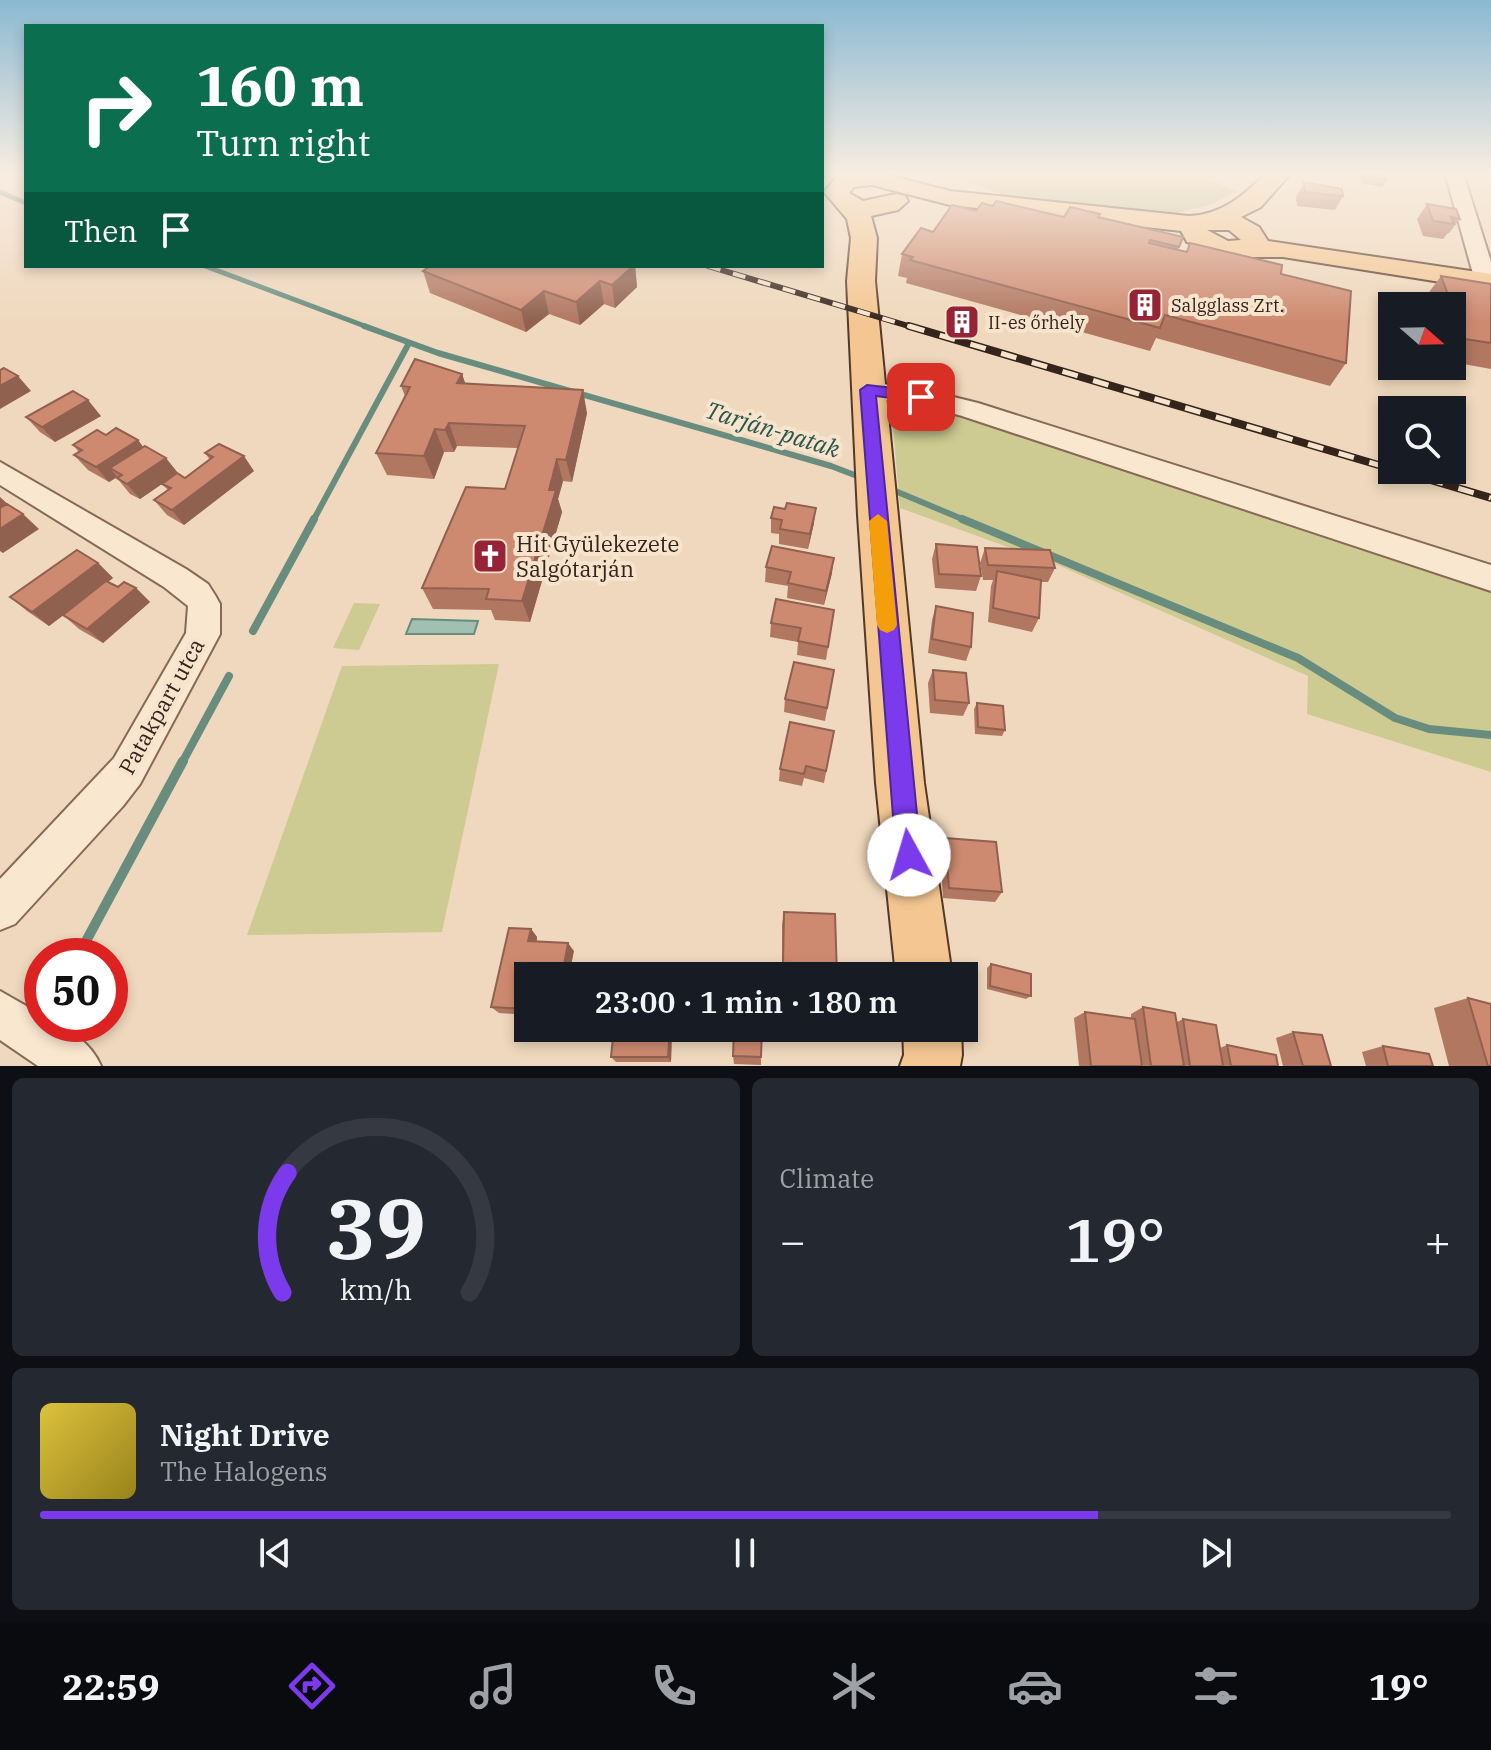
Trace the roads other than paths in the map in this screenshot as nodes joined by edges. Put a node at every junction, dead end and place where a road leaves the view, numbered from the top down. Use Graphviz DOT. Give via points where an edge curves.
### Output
graph roads {
  1 [pos="863,223"];
  2 [pos="1103,223"];
  3 [pos="1233,223"];
  4 [pos="1470,223"];
  5 [pos="1225,232"];
  6 [pos="1488,281"];
  7 [pos="867,390"];
  8 [pos="0,472"];
  9 [pos="1491,578"];
  10 [pos="0,909"];
  11 [pos="922,962"];
  12 [pos="0,1013"];
  13 [pos="933,1042"];
  14 [pos="69,1060"];
  15 [pos="930,1066"];
  1 -- 7 [label="main road"];
  2 -- 5 [label="main road"];
  3 -- 5 [label="main road"];
  4 -- 6 [label="street"];
  5 -- 6 [label="main road" via="1283,249"];
  7 -- 9 [label="street" via="969,409"];
  7 -- 11 [label="main road" via="900,783"];
  8 -- 10 [label="street, Patakpart utca" via="197,593 205,612 203,634 127,771"];
  12 -- 14 [label="street"];
  13 -- 15 [label="main road"];
}
